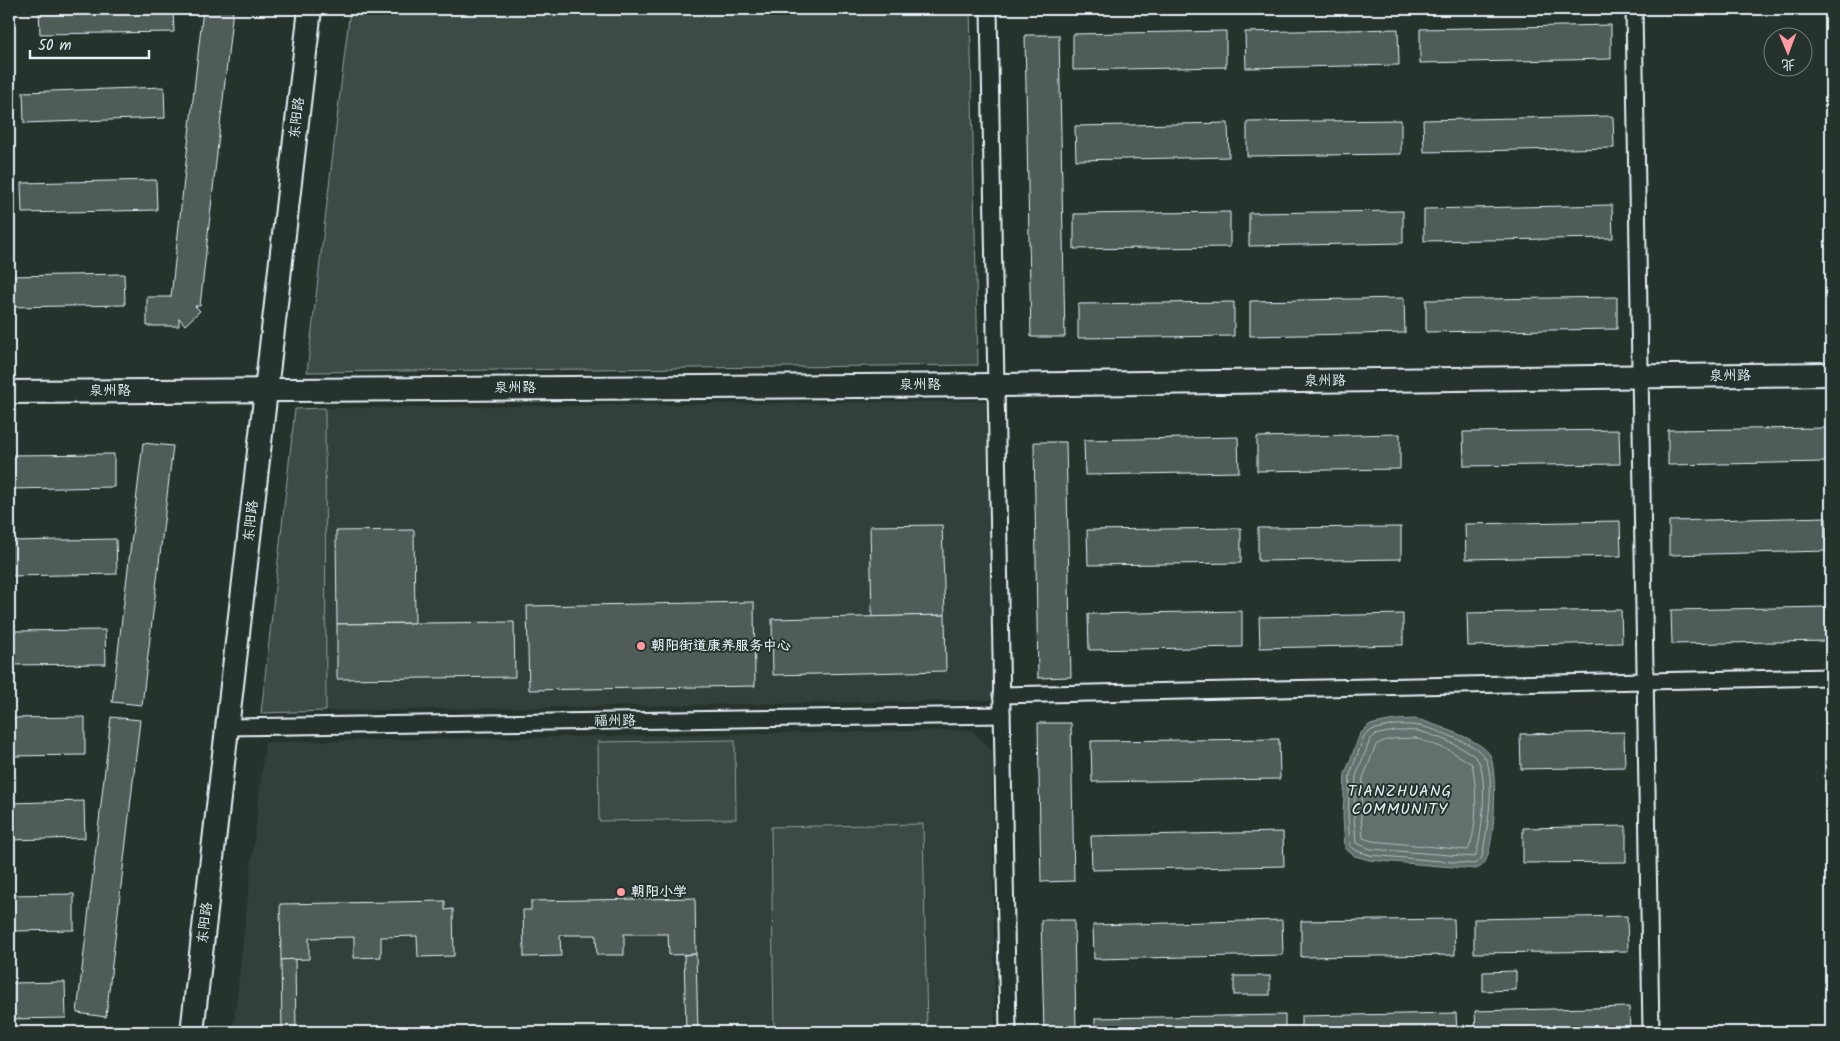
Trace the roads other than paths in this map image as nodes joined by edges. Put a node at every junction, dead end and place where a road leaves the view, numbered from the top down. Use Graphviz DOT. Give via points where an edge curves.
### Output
graph roads {
  1 [pos="310,9"];
  2 [pos="989,9"];
  3 [pos="1634,9"];
  4 [pos="1831,374"];
  5 [pos="1640,377"];
  6 [pos="996,385"];
  7 [pos="266,390"];
  8 [pos="9,392"];
  9 [pos="1831,677"];
  10 [pos="1645,681"];
  11 [pos="1002,695"];
  12 [pos="1002,715"];
  13 [pos="228,726"];
  14 [pos="192,1032"];
  15 [pos="1008,1032"];
  16 [pos="1651,1032"];
  1 -- 7 [label="street, 东阳路"];
  2 -- 6 [label="street"];
  3 -- 5 [label="street"];
  4 -- 5 [label="street, 泉州路"];
  5 -- 6 [label="street, 泉州路"];
  5 -- 10 [label="street"];
  6 -- 7 [label="street, 泉州路"];
  6 -- 11 [label="street"];
  7 -- 8 [label="street, 泉州路"];
  7 -- 13 [label="street, 东阳路"];
  9 -- 10 [label="street"];
  10 -- 11 [label="street"];
  10 -- 16 [label="street"];
  11 -- 12 [label="street"];
  12 -- 13 [label="street, 福州路"];
  12 -- 15 [label="street"];
  13 -- 14 [label="street, 东阳路"];
}
